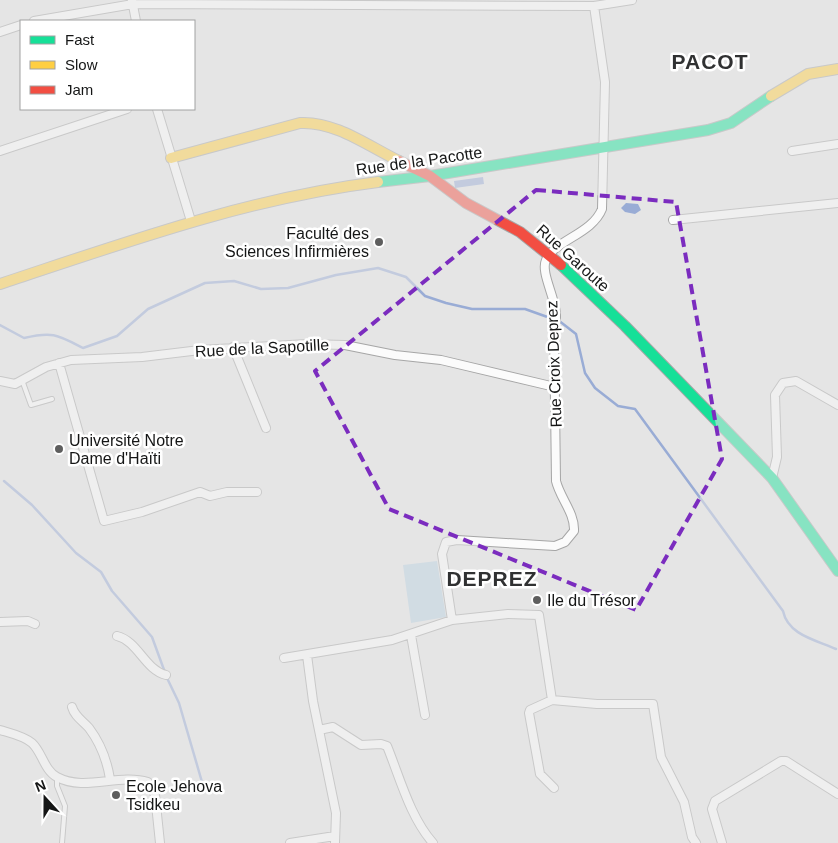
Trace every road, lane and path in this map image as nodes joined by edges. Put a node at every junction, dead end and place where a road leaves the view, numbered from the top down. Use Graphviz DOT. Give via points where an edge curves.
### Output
graph roads {
  1 [pos="632,0"];
  2 [pos="617,1"];
  3 [pos="132,2"];
  4 [pos="217,2"];
  5 [pos="486,2"];
  6 [pos="299,3"];
  7 [pos="594,6"];
  8 [pos="39,20"];
  9 [pos="136,20"];
  10 [pos="20,25"];
  11 [pos="0,32"];
  12 [pos="838,69"];
  13 [pos="124,110"];
  14 [pos="157,110"];
  15 [pos="838,144"];
  16 [pos="603,148"];
  17 [pos="0,151"];
  18 [pos="792,151"];
  19 [pos="171,158"];
  20 [pos="430,176"];
  21 [pos="838,203"];
  22 [pos="673,220"];
  23 [pos="191,221"];
  24 [pos="550,255"];
  25 [pos="0,284"];
  26 [pos="233,347"];
  27 [pos="59,364"];
  28 [pos="22,380"];
  29 [pos="0,381"];
  30 [pos="555,387"];
  31 [pos="52,399"];
  32 [pos="838,406"];
  33 [pos="266,428"];
  34 [pos="772,478"];
  35 [pos="257,492"];
  36 [pos="838,571"];
  37 [pos="452,620"];
  38 [pos="0,622"];
  39 [pos="35,624"];
  40 [pos="411,635"];
  41 [pos="117,636"];
  42 [pos="308,655"];
  43 [pos="284,658"];
  44 [pos="166,675"];
  45 [pos="552,700"];
  46 [pos="72,707"];
  47 [pos="425,715"];
  48 [pos="0,730"];
  49 [pos="319,730"];
  50 [pos="57,777"];
  51 [pos="110,779"];
  52 [pos="554,788"];
  53 [pos="838,794"];
  54 [pos="335,839"];
  55 [pos="62,843"];
  56 [pos="160,843"];
  57 [pos="290,843"];
  58 [pos="433,843"];
  59 [pos="696,843"];
  60 [pos="722,843"];
  1 -- 2 [label="street"];
  2 -- 7 [label="street"];
  3 -- 4 [label="street"];
  3 -- 8 [label="street"];
  3 -- 9 [label="street"];
  4 -- 6 [label="street"];
  5 -- 6 [label="street"];
  5 -- 7 [label="street"];
  7 -- 16 [label="street" via="605,82"];
  10 -- 11 [label="street"];
  12 -- 16 [label="street, Rue de la Pacotte" via="809,74 792,82 730,124"];
  13 -- 17 [label="street"];
  14 -- 19 [label="street"];
  15 -- 18 [label="street"];
  16 -- 20 [label="street, Rue de la Pacotte"];
  16 -- 24 [label="street" via="599,215"];
  19 -- 20 [label="street, Rue Garoute" via="314,122 357,138"];
  19 -- 23 [label="street"];
  20 -- 23 [label="street, Rue de la Pacotte" via="322,189"];
  20 -- 24 [label="street, Rue Garoute" via="466,203 520,232"];
  21 -- 22 [label="street"];
  23 -- 25 [label="street, Rue de la Pacotte"];
  24 -- 30 [label="street, Rue Croix Deprez" via="545,270 555,310"];
  24 -- 34 [label="street, Rue Garoute" via="625,326"];
  26 -- 27 [label="street, Rue de la Sapotille" via="142,358 71,360"];
  26 -- 30 [label="street, Rue de la Sapotille" via="345,345 441,360"];
  26 -- 33 [label="street"];
  27 -- 28 [label="street, Rue de la Sapotille"];
  27 -- 35 [label="street" via="104,521 200,492 210,496 227,492"];
  28 -- 29 [label="street, Rue de la Sapotille" via="15,384"];
  28 -- 31 [label="lane" via="31,405"];
  30 -- 37 [label="street, Rue Croix Deprez" via="556,481 574,531 565,542 555,546 446,542 442,554"];
  32 -- 34 [label="street" via="796,380 783,383 775,395 777,457"];
  34 -- 36 [label="street, Rue Garoute"];
  37 -- 40 [label="street"];
  37 -- 45 [label="street" via="508,614 539,615"];
  38 -- 39 [label="street" via="28,621"];
  40 -- 42 [label="street"];
  40 -- 47 [label="street"];
  41 -- 44 [label="street" via="137,650 157,672"];
  42 -- 43 [label="street"];
  42 -- 49 [label="street"];
  45 -- 52 [label="street" via="529,713 540,774"];
  45 -- 59 [label="street" via="654,704 661,757 684,802"];
  46 -- 51 [label="street" via="74,715 90,730 107,757"];
  48 -- 50 [label="street" via="32,743"];
  49 -- 54 [label="street" via="336,813"];
  49 -- 58 [label="street" via="333,727 361,745 387,746 410,804 424,833"];
  50 -- 51 [label="street" via="79,783"];
  50 -- 55 [label="lane" via="64,806"];
  51 -- 56 [label="street" via="136,778 148,782 155,795"];
  53 -- 60 [label="street" via="786,761 781,761 715,801 712,808"];
  54 -- 57 [label="street"];
}
